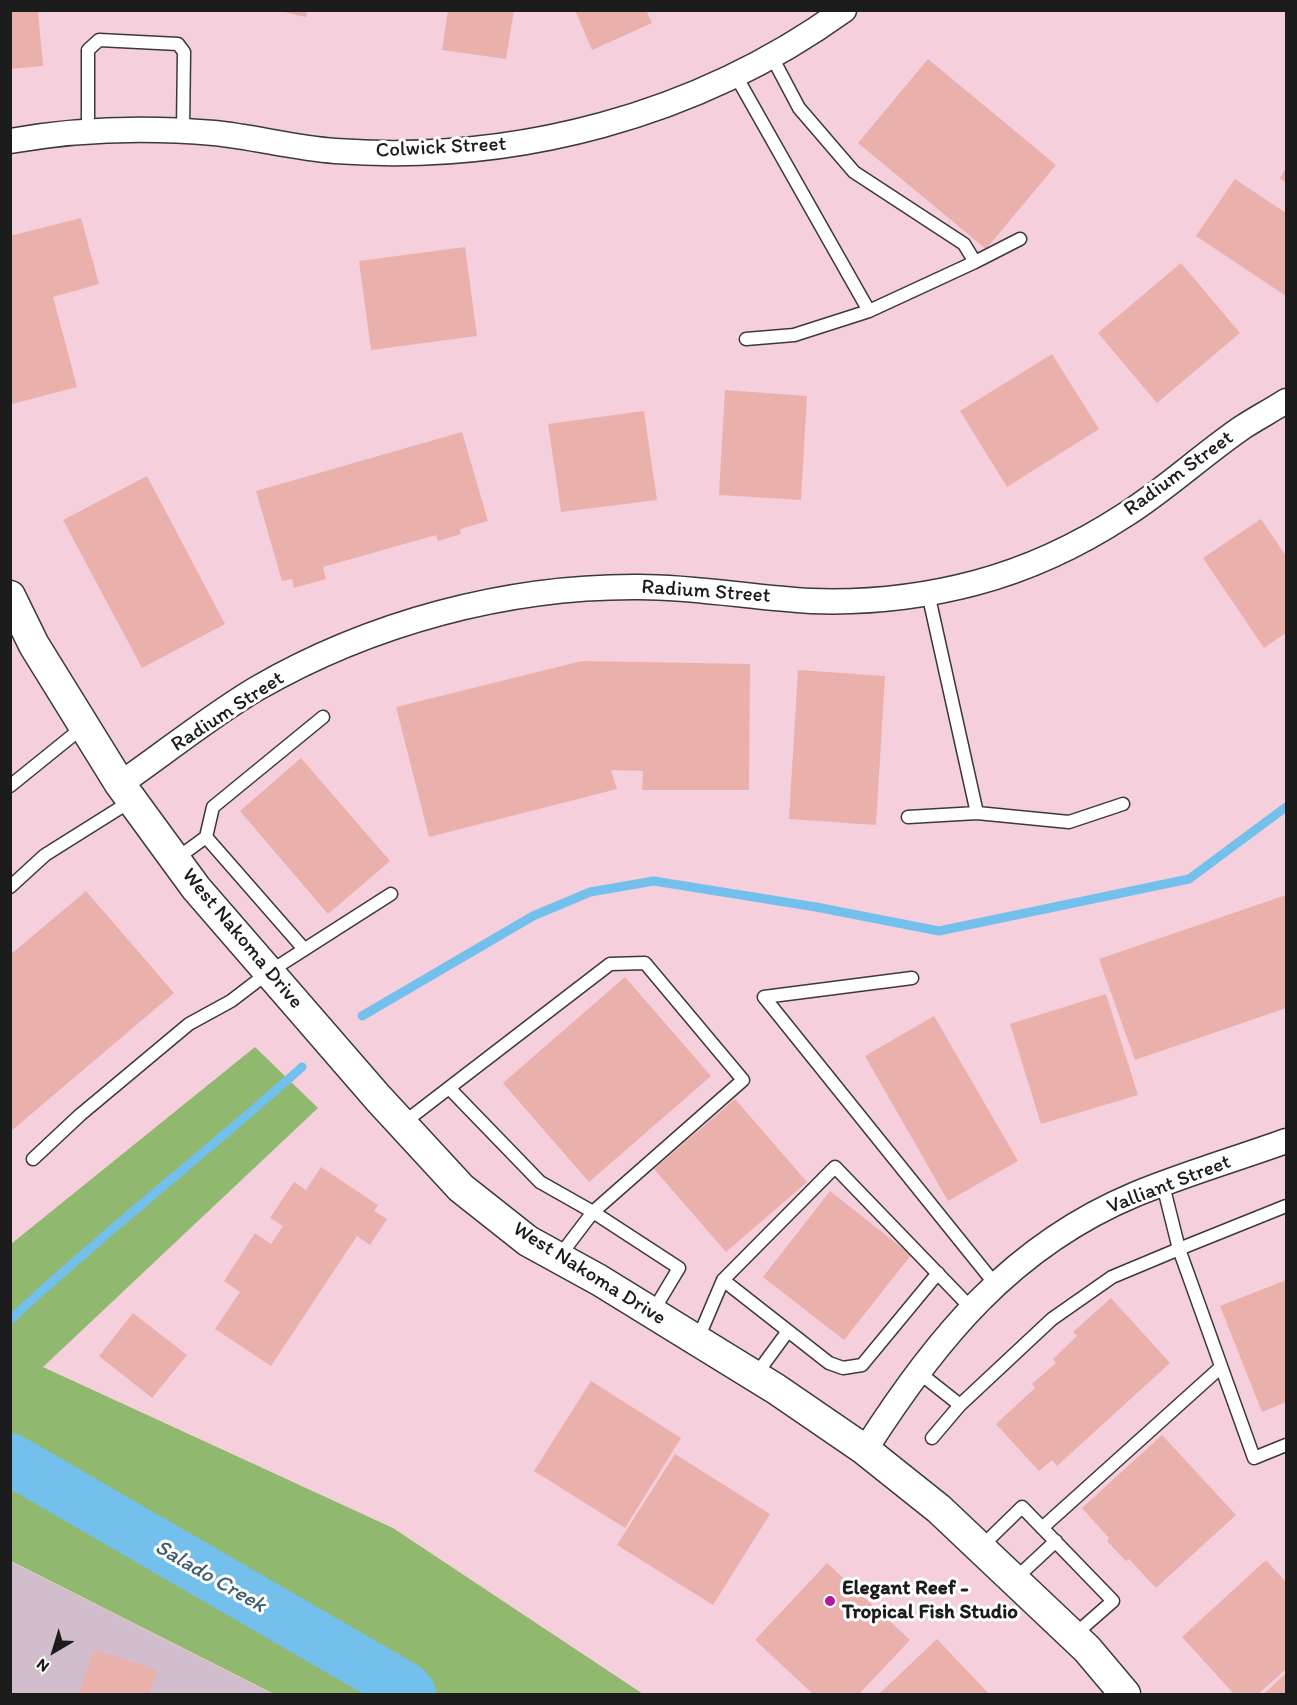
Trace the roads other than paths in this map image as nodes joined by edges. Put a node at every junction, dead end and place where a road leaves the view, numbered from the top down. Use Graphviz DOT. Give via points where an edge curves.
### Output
graph roads {
  1 [pos="844,10"];
  2 [pos="772,57"];
  3 [pos="736,76"];
  4 [pos="183,131"];
  5 [pos="88,132"];
  6 [pos="10,141"];
  7 [pos="1020,238"];
  8 [pos="975,262"];
  9 [pos="869,311"];
  10 [pos="746,339"];
  11 [pos="1286,403"];
  12 [pos="928,593"];
  13 [pos="10,596"];
  14 [pos="322,717"];
  15 [pos="84,726"];
  16 [pos="10,786"];
  17 [pos="126,792"];
  18 [pos="1123,804"];
  19 [pos="977,813"];
  20 [pos="908,817"];
  21 [pos="207,837"];
  22 [pos="175,860"];
  23 [pos="10,887"];
  24 [pos="391,894"];
  25 [pos="304,949"];
  26 [pos="269,972"];
  27 [pos="912,978"];
  28 [pos="449,1088"];
  29 [pos="402,1124"];
  30 [pos="1287,1141"];
  31 [pos="33,1159"];
  32 [pos="1163,1185"];
  33 [pos="1287,1206"];
  34 [pos="593,1212"];
  35 [pos="1179,1249"];
  36 [pos="558,1258"];
  37 [pos="938,1273"];
  38 [pos="723,1280"];
  39 [pos="995,1284"];
  40 [pos="971,1308"];
  41 [pos="652,1313"];
  42 [pos="788,1331"];
  43 [pos="697,1341"];
  44 [pos="1221,1367"];
  45 [pos="917,1371"];
  46 [pos="755,1377"];
  47 [pos="960,1405"];
  48 [pos="932,1438"];
  49 [pos="1287,1445"];
  50 [pos="865,1450"];
  51 [pos="1042,1528"];
  52 [pos="1056,1541"];
  53 [pos="980,1548"];
  54 [pos="1014,1580"];
  55 [pos="1073,1636"];
  56 [pos="1125,1695"];
  1 -- 2 [label="street, Colwick Street" via="802,41"];
  2 -- 3 [label="street, Colwick Street"];
  2 -- 8 [label="lane" via="799,108 854,172 964,244"];
  3 -- 4 [label="street, Colwick Street" via="655,110 577,133 497,147 416,153 334,151"];
  3 -- 9 [label="lane"];
  4 -- 5 [label="street, Colwick Street" via="146,128"];
  4 -- 5 [label="lane" via="184,52 178,44 99,40 88,50"];
  5 -- 6 [label="street, Colwick Street"];
  7 -- 8 [label="lane"];
  8 -- 9 [label="lane"];
  9 -- 10 [label="lane" via="794,335"];
  11 -- 12 [label="street, Radium Street" via="1244,427 1127,514 1079,542 1018,568"];
  12 -- 17 [label="street, Radium Street" via="811,601 639,586 558,591 479,603 402,624 327,653 255,690"];
  12 -- 19 [label="lane"];
  13 -- 15 [label="street, West Nakoma Drive" via="34,645"];
  14 -- 21 [label="lane" via="213,807"];
  15 -- 16 [label="lane"];
  15 -- 17 [label="street, West Nakoma Drive"];
  17 -- 22 [label="street, West Nakoma Drive"];
  17 -- 23 [label="lane"];
  18 -- 19 [label="lane" via="1069,822"];
  19 -- 20 [label="lane"];
  21 -- 22 [label="lane"];
  21 -- 25 [label="lane"];
  22 -- 26 [label="street, West Nakoma Drive"];
  24 -- 25 [label="lane"];
  25 -- 26 [label="lane"];
  26 -- 29 [label="street, West Nakoma Drive"];
  26 -- 31 [label="lane" via="231,1001 189,1024"];
  27 -- 39 [label="lane" via="764,997"];
  28 -- 29 [label="lane"];
  28 -- 34 [label="lane" via="540,1182"];
  28 -- 34 [label="lane" via="610,964 645,963 742,1080"];
  29 -- 36 [label="street, West Nakoma Drive" via="461,1188 528,1241"];
  30 -- 32 [label="street, Valliant Street"];
  32 -- 35 [label="lane"];
  32 -- 39 [label="street, Valliant Street" via="1135,1194 1086,1219 1040,1248"];
  33 -- 35 [label="lane"];
  34 -- 36 [label="lane"];
  34 -- 41 [label="lane" via="679,1268"];
  35 -- 44 [label="lane"];
  35 -- 47 [label="lane" via="1112,1277 1052,1319"];
  36 -- 41 [label="street, West Nakoma Drive"];
  37 -- 38 [label="lane" via="835,1167"];
  37 -- 40 [label="lane"];
  37 -- 42 [label="lane" via="862,1365 843,1368 828,1363"];
  38 -- 42 [label="lane"];
  38 -- 43 [label="lane"];
  39 -- 40 [label="street, Valliant Street"];
  40 -- 45 [label="street, Valliant Street"];
  41 -- 43 [label="street, West Nakoma Drive"];
  42 -- 46 [label="lane"];
  43 -- 46 [label="street, West Nakoma Drive"];
  44 -- 49 [label="lane" via="1254,1458"];
  44 -- 51 [label="lane"];
  45 -- 47 [label="lane"];
  45 -- 50 [label="street, Valliant Street"];
  46 -- 50 [label="street, West Nakoma Drive"];
  47 -- 48 [label="lane"];
  50 -- 53 [label="street, West Nakoma Drive" via="939,1509"];
  51 -- 52 [label="lane"];
  51 -- 53 [label="lane" via="1022,1507"];
  52 -- 54 [label="lane"];
  52 -- 55 [label="lane" via="1113,1601"];
  53 -- 54 [label="street, West Nakoma Drive"];
  54 -- 55 [label="street, West Nakoma Drive"];
  55 -- 56 [label="street, West Nakoma Drive"];
}
